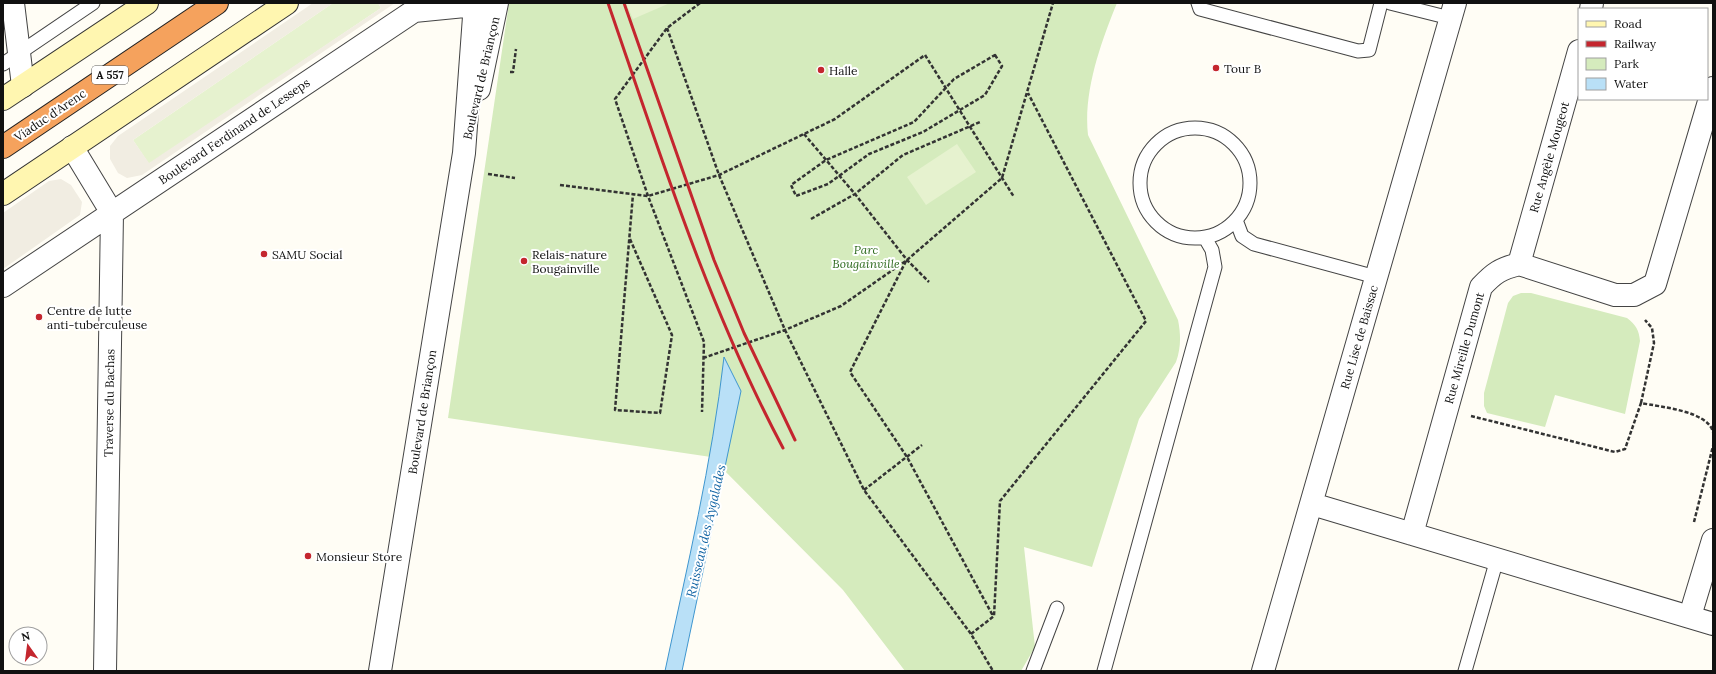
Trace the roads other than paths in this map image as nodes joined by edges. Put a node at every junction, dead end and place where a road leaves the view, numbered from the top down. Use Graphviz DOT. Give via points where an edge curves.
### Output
graph roads {
  1 [pos="13,3"];
  2 [pos="93,3"];
  3 [pos="147,3"];
  4 [pos="218,3"];
  5 [pos="287,3"];
  6 [pos="497,3"];
  7 [pos="1198,3"];
  8 [pos="1381,3"];
  9 [pos="1390,3"];
  10 [pos="475,4"];
  11 [pos="1453,11"];
  12 [pos="1578,55"];
  13 [pos="11,59"];
  14 [pos="23,86"];
  15 [pos="1713,88"];
  16 [pos="3,99"];
  17 [pos="3,147"];
  18 [pos="72,147"];
  19 [pos="464,153"];
  20 [pos="3,194"];
  21 [pos="112,213"];
  22 [pos="1236,220"];
  23 [pos="1205,238"];
  24 [pos="1519,264"];
  25 [pos="1376,277"];
  26 [pos="3,286"];
  27 [pos="1312,504"];
  28 [pos="1412,534"];
  29 [pos="1713,540"];
  30 [pos="1497,559"];
  31 [pos="1058,608"];
  32 [pos="1690,616"];
  33 [pos="1713,624"];
  34 [pos="105,671"];
  35 [pos="380,671"];
  36 [pos="1033,671"];
  37 [pos="1104,671"];
  38 [pos="1263,671"];
  39 [pos="1465,671"];
  1 -- 13 [label="street"];
  2 -- 13 [label="lane"];
  3 -- 14 [label="street"];
  4 -- 17 [label="highway, Viaduc d'Arenc / A 557"];
  5 -- 18 [label="street"];
  6 -- 19 [label="street, Boulevard de Briançon"];
  7 -- 8 [label="lane" via="1200,9 1358,51 1369,50"];
  9 -- 11 [label="lane"];
  10 -- 19 [label="street, Boulevard de Briançon"];
  10 -- 21 [label="street, Boulevard Ferdinand de Lesseps" via="414,11"];
  11 -- 25 [label="street, Rue Lise de Baissac"];
  12 -- 24 [label="street, Rue Angèle Mougeot"];
  13 -- 14 [label="street"];
  14 -- 16 [label="street"];
  15 -- 24 [label="street" via="1656,284 1634,295 1614,295"];
  18 -- 20 [label="street"];
  18 -- 21 [label="street"];
  19 -- 35 [label="street, Boulevard de Briançon"];
  21 -- 26 [label="street, Boulevard Ferdinand de Lesseps"];
  21 -- 34 [label="street, Traverse du Bachas"];
  22 -- 23 [label="lane" via="1221,232"];
  22 -- 23 [label="lane" via="1246,205 1251,188 1249,169 1242,152 1229,139 1213,130 1195,127 1177,130 1161,139 1148,153 1141,170 1140,188 1144,206 1154,221 1169,232 1186,238"];
  22 -- 25 [label="lane" via="1242,236 1254,244"];
  23 -- 37 [label="lane" via="1212,250 1215,268"];
  24 -- 28 [label="street, Rue Mireille Dumont" via="1493,274 1480,287"];
  25 -- 27 [label="street, Rue Lise de Baissac"];
  27 -- 28 [label="street"];
  27 -- 38 [label="street, Rue Lise de Baissac"];
  28 -- 30 [label="street"];
  29 -- 32 [label="street"];
  30 -- 32 [label="street"];
  30 -- 39 [label="lane"];
  31 -- 36 [label="lane"];
  32 -- 33 [label="street"];
}
